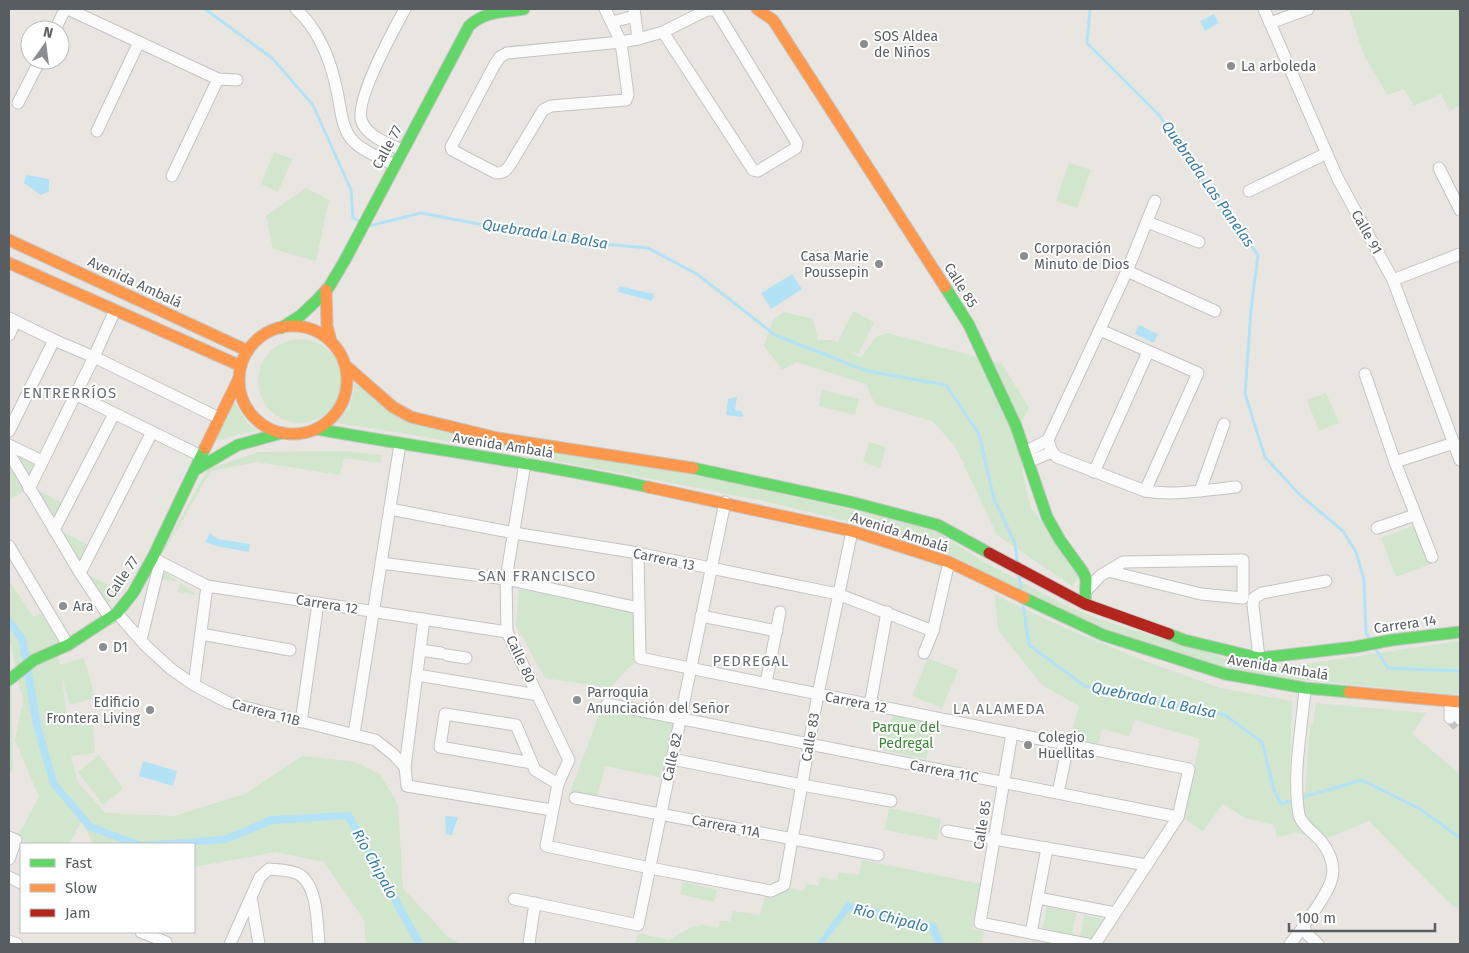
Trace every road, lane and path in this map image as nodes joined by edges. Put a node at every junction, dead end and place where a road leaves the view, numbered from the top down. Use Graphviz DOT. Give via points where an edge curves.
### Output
graph roads {
  1 [pos="67,9"];
  2 [pos="296,9"];
  3 [pos="405,9"];
  4 [pos="524,9"];
  5 [pos="605,9"];
  6 [pos="757,9"];
  7 [pos="1264,9"];
  8 [pos="1308,9"];
  9 [pos="634,12"];
  10 [pos="61,20"];
  11 [pos="612,22"];
  12 [pos="1270,23"];
  13 [pos="663,32"];
  14 [pos="638,39"];
  15 [pos="139,42"];
  16 [pos="621,42"];
  17 [pos="35,70"];
  18 [pos="218,79"];
  19 [pos="237,80"];
  20 [pos="18,103"];
  21 [pos="97,131"];
  22 [pos="402,150"];
  23 [pos="1326,153"];
  24 [pos="394,165"];
  25 [pos="1439,168"];
  26 [pos="172,176"];
  27 [pos="1249,190"];
  28 [pos="1155,201"];
  29 [pos="1460,210"];
  30 [pos="1148,222"];
  31 [pos="9,240"];
  32 [pos="1199,242"];
  33 [pos="1460,254"];
  34 [pos="9,263"];
  35 [pos="1126,271"];
  36 [pos="1393,280"];
  37 [pos="326,290"];
  38 [pos="115,310"];
  39 [pos="1215,311"];
  40 [pos="12,320"];
  41 [pos="281,328"];
  42 [pos="1100,330"];
  43 [pos="9,335"];
  44 [pos="54,340"];
  45 [pos="331,341"];
  46 [pos="248,350"];
  47 [pos="1148,352"];
  48 [pos="94,357"];
  49 [pos="241,366"];
  50 [pos="346,366"];
  51 [pos="1365,374"];
  52 [pos="239,378"];
  53 [pos="75,394"];
  54 [pos="114,414"];
  55 [pos="219,418"];
  56 [pos="1224,424"];
  57 [pos="317,429"];
  58 [pos="9,431"];
  59 [pos="152,432"];
  60 [pos="282,433"];
  61 [pos="1048,440"];
  62 [pos="1454,443"];
  63 [pos="400,444"];
  64 [pos="9,445"];
  65 [pos="1052,452"];
  66 [pos="9,453"];
  67 [pos="201,456"];
  68 [pos="1026,457"];
  69 [pos="1460,460"];
  70 [pos="42,461"];
  71 [pos="1395,462"];
  72 [pos="525,463"];
  73 [pos="195,470"];
  74 [pos="1094,472"];
  75 [pos="1236,487"];
  76 [pos="29,489"];
  77 [pos="1145,491"];
  78 [pos="1200,491"];
  79 [pos="725,502"];
  80 [pos="390,509"];
  81 [pos="1414,515"];
  82 [pos="1377,528"];
  83 [pos="54,530"];
  84 [pos="852,531"];
  85 [pos="514,533"];
  86 [pos="9,546"];
  87 [pos="638,553"];
  88 [pos="1432,557"];
  89 [pos="157,560"];
  90 [pos="949,562"];
  91 [pos="381,563"];
  92 [pos="711,568"];
  93 [pos="80,573"];
  94 [pos="1104,574"];
  95 [pos="506,579"];
  96 [pos="1326,581"];
  97 [pos="207,586"];
  98 [pos="1086,591"];
  99 [pos="838,594"];
  100 [pos="318,603"];
  101 [pos="1085,604"];
  102 [pos="634,607"];
  103 [pos="374,611"];
  104 [pos="780,612"];
  105 [pos="887,612"];
  106 [pos="113,615"];
  107 [pos="701,616"];
  108 [pos="424,619"];
  109 [pos="777,631"];
  110 [pos="933,631"];
  111 [pos="508,632"];
  112 [pos="1460,632"];
  113 [pos="201,634"];
  114 [pos="141,640"];
  115 [pos="64,646"];
  116 [pos="1355,647"];
  117 [pos="290,650"];
  118 [pos="420,650"];
  119 [pos="924,653"];
  120 [pos="466,658"];
  121 [pos="1258,658"];
  122 [pos="691,668"];
  123 [pos="417,675"];
  124 [pos="12,677"];
  125 [pos="766,683"];
  126 [pos="194,685"];
  127 [pos="1305,688"];
  128 [pos="818,694"];
  129 [pos="538,695"];
  130 [pos="1457,702"];
  131 [pos="607,704"];
  132 [pos="870,704"];
  133 [pos="680,718"];
  134 [pos="301,722"];
  135 [pos="1457,723"];
  136 [pos="1012,733"];
  137 [pos="354,734"];
  138 [pos="809,743"];
  139 [pos="1068,744"];
  140 [pos="672,759"];
  141 [pos="532,763"];
  142 [pos="405,767"];
  143 [pos="1004,782"];
  144 [pos="558,784"];
  145 [pos="802,785"];
  146 [pos="1058,793"];
  147 [pos="575,798"];
  148 [pos="891,800"];
  149 [pos="552,810"];
  150 [pos="661,814"];
  151 [pos="1178,817"];
  152 [pos="948,831"];
  153 [pos="996,838"];
  154 [pos="12,839"];
  155 [pos="793,839"];
  156 [pos="1047,848"];
  157 [pos="878,855"];
  158 [pos="9,859"];
  159 [pos="1147,866"];
  160 [pos="650,868"];
  161 [pos="251,897"];
  162 [pos="1038,898"];
  163 [pos="514,899"];
  164 [pos="535,903"];
  165 [pos="1115,913"];
  166 [pos="1304,926"];
  167 [pos="143,933"];
  168 [pos="1031,933"];
  169 [pos="9,941"];
  170 [pos="166,943"];
  171 [pos="17,944"];
  172 [pos="230,944"];
  173 [pos="259,944"];
  174 [pos="319,944"];
  175 [pos="530,944"];
  176 [pos="1087,944"];
  177 [pos="1095,944"];
  178 [pos="1290,944"];
  179 [pos="1318,944"];
  1 -- 10 [label="street"];
  1 -- 15 [label="street"];
  2 -- 24 [label="street" via="309,21 330,62 346,130 354,142"];
  3 -- 22 [label="street" via="372,74 360,109 364,127 377,138"];
  4 -- 22 [label="main road, Calle 77" via="486,14 469,26"];
  5 -- 11 [label="street"];
  6 -- 68 [label="main road, Calle 85" via="773,20 969,325 1016,426"];
  7 -- 12 [label="street, Calle 91"];
  8 -- 12 [label="street"];
  9 -- 11 [label="street"];
  9 -- 14 [label="street"];
  11 -- 16 [label="street"];
  12 -- 23 [label="street, Calle 91"];
  13 -- 13 [label="street" via="707,10 716,12 797,143 796,148 758,171 753,170"];
  13 -- 14 [label="street"];
  14 -- 16 [label="street"];
  15 -- 18 [label="street"];
  15 -- 21 [label="street"];
  16 -- 16 [label="street" via="626,100 551,106 543,110 510,165 501,173 451,149 500,56"];
  17 -- 20 [label="street"];
  18 -- 19 [label="street"];
  18 -- 26 [label="street"];
  22 -- 24 [label="main road, Calle 77"];
  23 -- 27 [label="street"];
  23 -- 36 [label="street, Calle 91"];
  24 -- 37 [label="main road, Calle 77"];
  25 -- 29 [label="street"];
  28 -- 30 [label="street"];
  30 -- 32 [label="street"];
  30 -- 35 [label="street"];
  31 -- 46 [label="main road, Avenida Ambalá"];
  33 -- 36 [label="street"];
  34 -- 38 [label="main road"];
  35 -- 39 [label="street"];
  35 -- 42 [label="street"];
  36 -- 62 [label="street, Calle 91"];
  37 -- 41 [label="main road, Calle 77" via="305,313"];
  37 -- 45 [label="main road" via="327,326"];
  38 -- 48 [label="street"];
  38 -- 49 [label="main road"];
  40 -- 43 [label="street"];
  40 -- 44 [label="street"];
  41 -- 45 [label="main road" via="298,326 316,331"];
  41 -- 46 [label="main road" via="262,336"];
  42 -- 47 [label="street"];
  42 -- 61 [label="street"];
  44 -- 48 [label="street"];
  44 -- 58 [label="street"];
  45 -- 50 [label="main road"];
  46 -- 49 [label="main road"];
  47 -- 74 [label="street"];
  47 -- 77 [label="street" via="1198,373"];
  48 -- 53 [label="street"];
  48 -- 55 [label="street"];
  49 -- 52 [label="main road"];
  50 -- 57 [label="main road" via="346,396 330,421"];
  50 -- 101 [label="main road, Avenida Ambalá" via="393,407 420,420 498,438 707,470 938,525"];
  51 -- 71 [label="street"];
  52 -- 55 [label="main road, Calle 77"];
  52 -- 60 [label="main road" via="246,407 255,419"];
  53 -- 54 [label="street"];
  53 -- 70 [label="street"];
  54 -- 59 [label="street"];
  54 -- 83 [label="street"];
  55 -- 67 [label="main road, Calle 77"];
  56 -- 78 [label="street"];
  57 -- 60 [label="main road" via="300,434"];
  57 -- 63 [label="main road, Avenida Ambalá"];
  59 -- 67 [label="street"];
  59 -- 93 [label="street"];
  60 -- 73 [label="main road" via="238,445"];
  61 -- 65 [label="street"];
  61 -- 68 [label="street"];
  62 -- 69 [label="street, Calle 91"];
  62 -- 71 [label="street"];
  63 -- 72 [label="main road, Avenida Ambalá"];
  63 -- 80 [label="street"];
  64 -- 70 [label="street"];
  65 -- 68 [label="street"];
  65 -- 74 [label="street"];
  66 -- 76 [label="street, Carrera 11B"];
  67 -- 73 [label="main road, Calle 77"];
  68 -- 98 [label="main road, Calle 85" via="1048,517 1083,572"];
  70 -- 76 [label="street"];
  71 -- 81 [label="street"];
  72 -- 79 [label="main road, Avenida Ambalá"];
  72 -- 85 [label="street, Calle 80"];
  73 -- 89 [label="main road, Calle 77"];
  74 -- 77 [label="street"];
  75 -- 78 [label="street"];
  76 -- 83 [label="street, Carrera 11B"];
  77 -- 78 [label="street"];
  79 -- 84 [label="main road, Avenida Ambalá"];
  79 -- 92 [label="street, Calle 82"];
  80 -- 85 [label="street, Carrera 13"];
  80 -- 91 [label="street"];
  81 -- 82 [label="street"];
  81 -- 88 [label="street"];
  83 -- 93 [label="street, Carrera 11B"];
  84 -- 90 [label="main road, Avenida Ambalá"];
  84 -- 99 [label="street, Calle 83"];
  85 -- 87 [label="street, Carrera 13"];
  85 -- 95 [label="street, Calle 80"];
  86 -- 115 [label="street"];
  87 -- 92 [label="street, Carrera 13"];
  87 -- 122 [label="street, Carrera 12" via="640,658"];
  89 -- 97 [label="street, Carrera 12"];
  89 -- 106 [label="main road, Calle 77"];
  89 -- 114 [label="street"];
  90 -- 110 [label="street"];
  90 -- 127 [label="main road, Avenida Ambalá" via="1103,635 1225,674"];
  91 -- 95 [label="street"];
  91 -- 103 [label="street"];
  92 -- 99 [label="street, Carrera 13"];
  92 -- 107 [label="street, Calle 82"];
  93 -- 106 [label="street, Carrera 11B"];
  94 -- 94 [label="street" via="1122,562 1242,560 1243,598 1201,594"];
  94 -- 98 [label="street"];
  95 -- 102 [label="street"];
  95 -- 111 [label="street, Calle 80"];
  96 -- 121 [label="street" via="1262,593 1254,598"];
  97 -- 100 [label="street, Carrera 12"];
  97 -- 113 [label="street"];
  98 -- 101 [label="main road, Calle 85"];
  99 -- 105 [label="street, Carrera 13"];
  99 -- 128 [label="street, Calle 83"];
  100 -- 103 [label="street, Carrera 12"];
  100 -- 134 [label="street"];
  101 -- 121 [label="main road, Avenida Ambalá" via="1184,640"];
  103 -- 108 [label="street, Carrera 12"];
  103 -- 137 [label="street"];
  104 -- 109 [label="street"];
  105 -- 110 [label="street, Carrera 13"];
  105 -- 132 [label="street"];
  106 -- 114 [label="street, Carrera 11B"];
  106 -- 115 [label="main road, Calle 77"];
  107 -- 109 [label="street"];
  107 -- 122 [label="street, Calle 82"];
  108 -- 111 [label="street, Carrera 12"];
  108 -- 118 [label="street"];
  109 -- 125 [label="street"];
  110 -- 119 [label="street"];
  111 -- 129 [label="street, Calle 80"];
  112 -- 116 [label="main road, Carrera 14"];
  113 -- 117 [label="street"];
  113 -- 126 [label="street"];
  114 -- 126 [label="street, Carrera 11B" via="171,670"];
  115 -- 124 [label="main road, Calle 77" via="34,660"];
  116 -- 121 [label="main road, Avenida Ambalá"];
  118 -- 120 [label="street"];
  118 -- 123 [label="street"];
  122 -- 125 [label="street, Carrera 12"];
  122 -- 133 [label="street, Calle 82"];
  123 -- 129 [label="street"];
  123 -- 142 [label="street"];
  125 -- 128 [label="street, Carrera 12"];
  126 -- 134 [label="street, Carrera 11B" via="229,703"];
  127 -- 130 [label="main road, Avenida Ambalá"];
  127 -- 166 [label="street" via="1296,784 1299,818 1325,847 1332,861 1333,876 1329,890"];
  128 -- 132 [label="street, Carrera 12"];
  128 -- 138 [label="street, Calle 83"];
  129 -- 144 [label="street, Calle 80" via="568,760"];
  130 -- 135 [label="street"];
  131 -- 133 [label="street, Carrera 11C"];
  132 -- 136 [label="street, Carrera 12"];
  133 -- 138 [label="street, Carrera 11C"];
  133 -- 140 [label="street, Calle 82"];
  134 -- 137 [label="street, Carrera 11B"];
  136 -- 139 [label="street, Carrera 12"];
  136 -- 143 [label="street, Calle 85"];
  137 -- 142 [label="street, Carrera 11B" via="375,740"];
  138 -- 143 [label="street, Carrera 11C"];
  138 -- 145 [label="street, Calle 83"];
  139 -- 146 [label="street"];
  139 -- 151 [label="street, Carrera 12" via="1189,769"];
  140 -- 145 [label="street"];
  140 -- 150 [label="street, Calle 82"];
  141 -- 141 [label="street" via="516,725 445,714 440,748"];
  141 -- 144 [label="street" via="535,770"];
  142 -- 149 [label="street" via="407,786"];
  143 -- 146 [label="street, Carrera 11C"];
  143 -- 153 [label="street, Calle 85"];
  144 -- 149 [label="street, Calle 80"];
  145 -- 148 [label="street"];
  145 -- 155 [label="street, Calle 83"];
  146 -- 151 [label="street, Carrera 11C"];
  147 -- 150 [label="street, Carrera 11A"];
  149 -- 160 [label="street, Calle 80" via="546,846"];
  150 -- 155 [label="street, Carrera 11A"];
  150 -- 160 [label="street, Calle 82"];
  151 -- 159 [label="street"];
  152 -- 153 [label="street"];
  153 -- 156 [label="street"];
  153 -- 168 [label="street, Calle 85" via="980,922"];
  154 -- 158 [label="street"];
  155 -- 157 [label="street, Carrera 11A"];
  155 -- 160 [label="street, Calle 83" via="784,885 771,891"];
  156 -- 159 [label="street"];
  156 -- 162 [label="street"];
  159 -- 165 [label="street"];
  160 -- 164 [label="street, Calle 82" via="638,925"];
  161 -- 172 [label="street"];
  161 -- 173 [label="street"];
  161 -- 174 [label="street" via="260,877 269,869 299,874 313,894"];
  162 -- 165 [label="street"];
  162 -- 168 [label="street"];
  163 -- 164 [label="street"];
  164 -- 175 [label="street"];
  165 -- 177 [label="street"];
  166 -- 178 [label="street"];
  166 -- 179 [label="street" via="1306,933"];
  167 -- 170 [label="street"];
  168 -- 176 [label="street"];
  169 -- 171 [label="street"];
}
